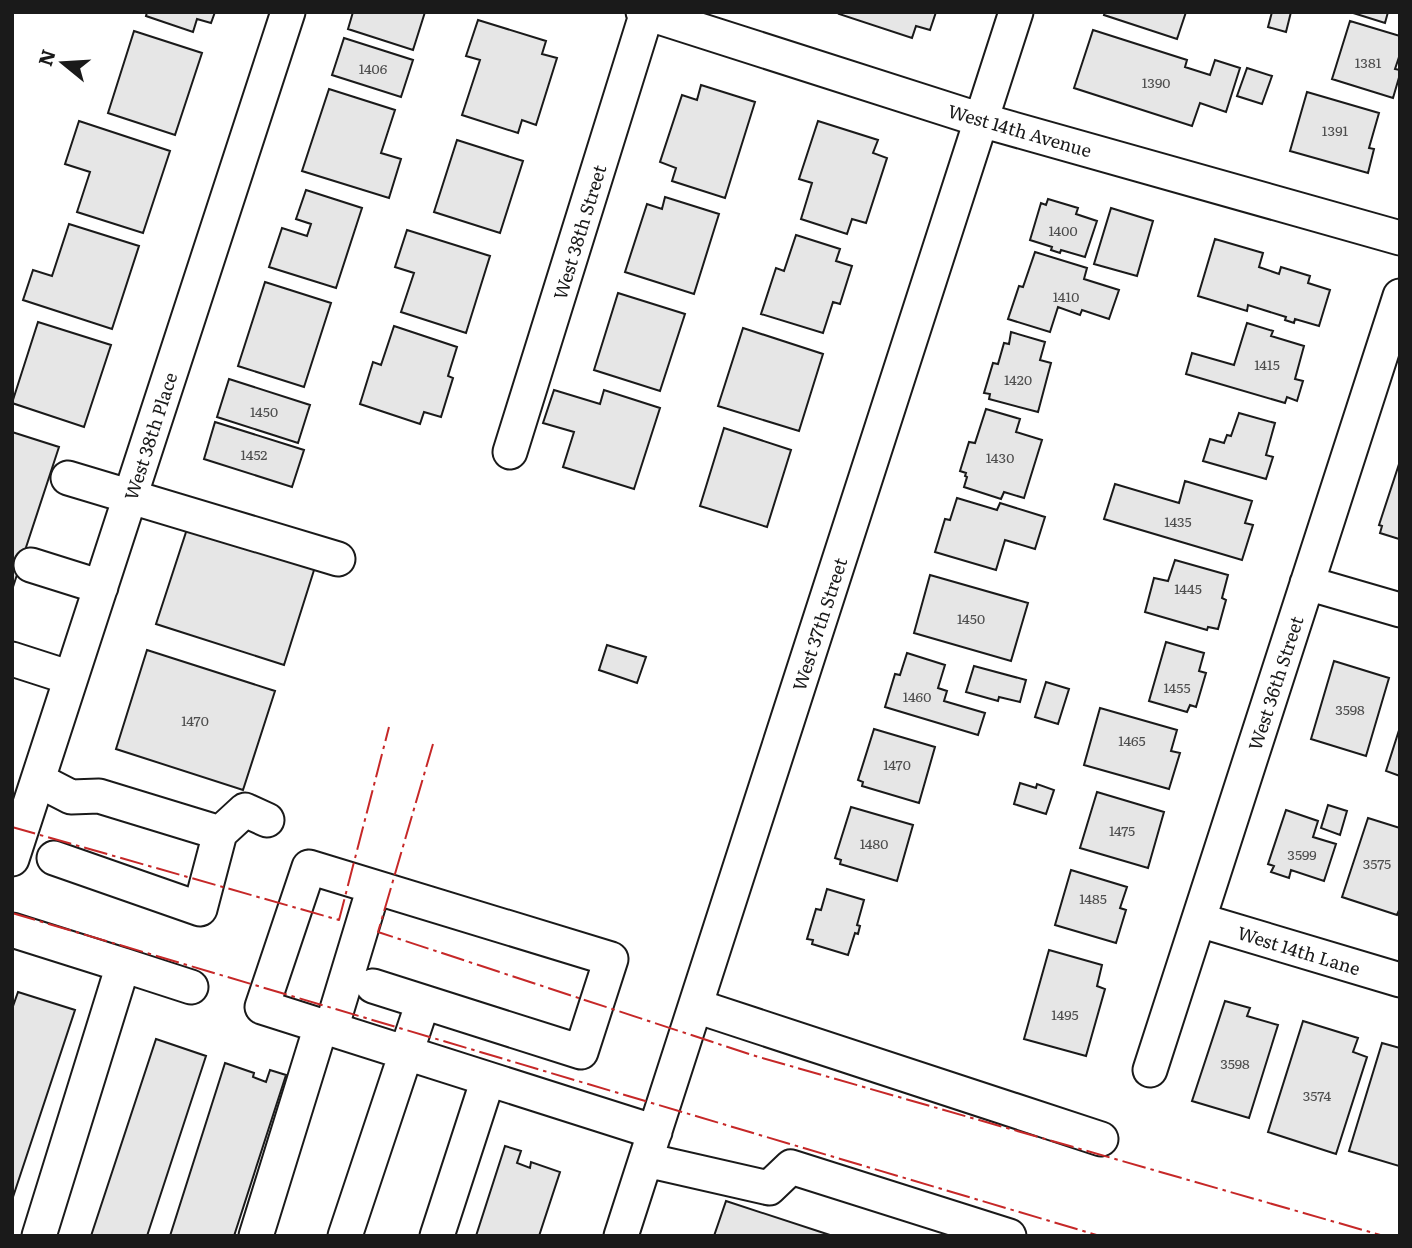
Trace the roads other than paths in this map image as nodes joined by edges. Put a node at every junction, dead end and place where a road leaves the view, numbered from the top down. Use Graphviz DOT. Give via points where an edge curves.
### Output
graph roads {
  1 [pos="288,12"];
  2 [pos="1016,12"];
  3 [pos="646,13"];
  4 [pos="981,120"];
  5 [pos="1400,237"];
  6 [pos="1400,296"];
  7 [pos="510,452"];
  8 [pos="68,478"];
  9 [pos="130,496"];
  10 [pos="338,559"];
  11 [pos="31,565"];
  12 [pos="1307,583"];
  13 [pos="101,587"];
  14 [pos="1400,610"];
  15 [pos="12,659"];
  16 [pos="71,678"];
  17 [pos="28,788"];
  18 [pos="267,820"];
  19 [pos="220,833"];
  20 [pos="54,858"];
  21 [pos="12,859"];
  22 [pos="374,887"];
  23 [pos="1199,920"];
  24 [pos="12,930"];
  25 [pos="124,965"];
  26 [pos="1400,979"];
  27 [pos="373,986"];
  28 [pos="191,987"];
  29 [pos="423,1002"];
  30 [pos="696,1006"];
  31 [pos="326,1027"];
  32 [pos="405,1053"];
  33 [pos="1150,1070"];
  34 [pos="488,1079"];
  35 [pos="1101,1139"];
  36 [pos="651,1146"];
  37 [pos="955,1228"];
  38 [pos="39,1236"];
  39 [pos="256,1236"];
  40 [pos="345,1236"];
  41 [pos="437,1236"];
  42 [pos="621,1236"];
  43 [pos="1009,1236"];
  1 -- 9 [label="street, West 38th Place"];
  2 -- 4 [label="street, West 37th Street"];
  3 -- 4 [label="street, West 14th Avenue"];
  3 -- 7 [label="street, West 38th Street"];
  4 -- 5 [label="street, West 14th Avenue"];
  4 -- 30 [label="street, West 37th Street"];
  6 -- 12 [label="street, West 36th Street"];
  8 -- 9 [label="street"];
  9 -- 10 [label="street"];
  9 -- 13 [label="street, West 38th Place"];
  11 -- 13 [label="street"];
  12 -- 14 [label="street"];
  12 -- 23 [label="street, West 36th Street"];
  13 -- 16 [label="street, West 38th Place"];
  15 -- 16 [label="street"];
  16 -- 17 [label="street, West 38th Place"];
  17 -- 19 [label="street" via="71,797 99,796"];
  17 -- 21 [label="street, West 38th Place"];
  18 -- 19 [label="street" via="245,810"];
  19 -- 20 [label="street" via="200,909"];
  22 -- 29 [label="street" via="611,959 581,1052"];
  22 -- 31 [label="street"];
  22 -- 31 [label="street" via="309,867 262,1007"];
  23 -- 26 [label="street, West 14th Lane"];
  23 -- 33 [label="street, West 36th Street"];
  24 -- 25 [label="street"];
  25 -- 28 [label="street"];
  25 -- 38 [label="street"];
  27 -- 29 [label="street"];
  29 -- 32 [label="street"];
  30 -- 35 [label="street"];
  30 -- 36 [label="street, West 37th Street"];
  31 -- 32 [label="street"];
  31 -- 39 [label="street"];
  32 -- 34 [label="street"];
  32 -- 40 [label="street"];
  34 -- 36 [label="street"];
  34 -- 41 [label="street"];
  36 -- 37 [label="street" via="769,1188 791,1167"];
  36 -- 42 [label="street, West 37th Street"];
  37 -- 43 [label="street"];
}
